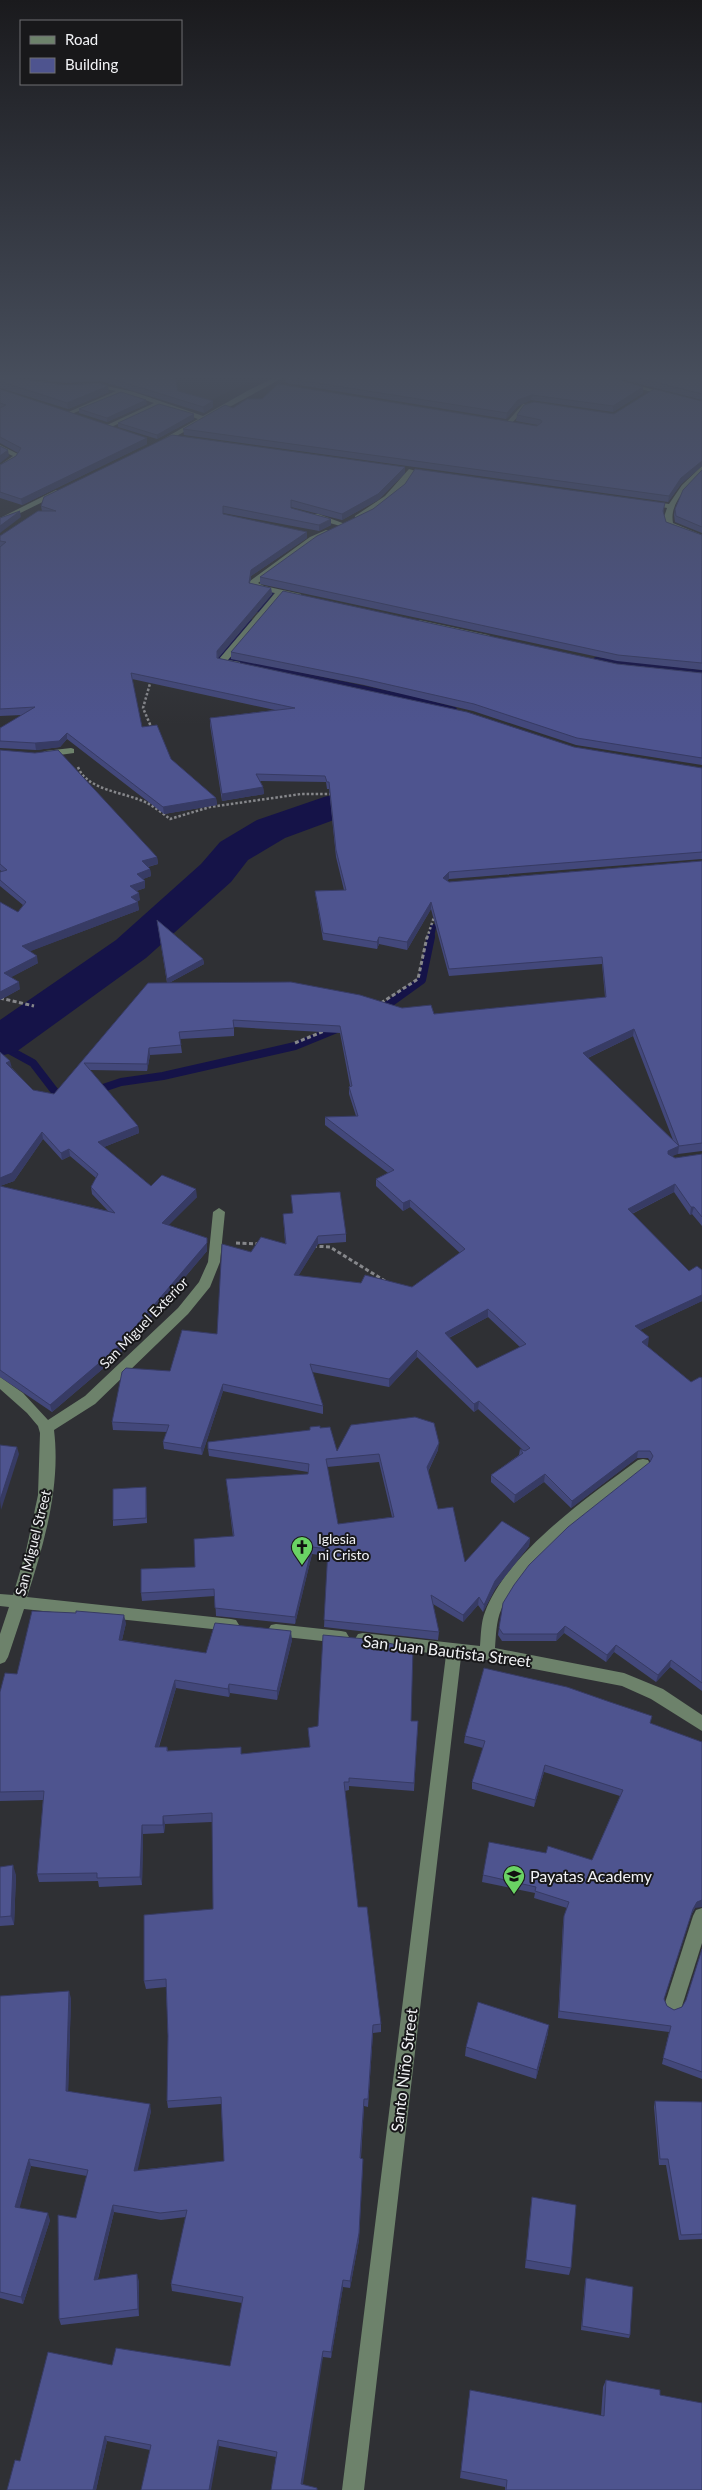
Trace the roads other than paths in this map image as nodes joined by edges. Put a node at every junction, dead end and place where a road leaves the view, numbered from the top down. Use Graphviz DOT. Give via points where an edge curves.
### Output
graph roads {
  1 [pos="58,492"];
  2 [pos="394,492"];
  3 [pos="682,492"];
  4 [pos="37,502"];
  5 [pos="642,502"];
  6 [pos="670,506"];
  7 [pos="303,513"];
  8 [pos="34,514"];
  9 [pos="0,521"];
  10 [pos="344,524"];
  11 [pos="310,534"];
  12 [pos="320,536"];
  13 [pos="702,538"];
  14 [pos="279,593"];
  15 [pos="308,598"];
  16 [pos="413,620"];
  17 [pos="498,639"];
  18 [pos="248,666"];
  19 [pos="71,751"];
  20 [pos="36,755"];
  21 [pos="219,1212"];
  22 [pos="0,1382"];
  23 [pos="46,1428"];
  24 [pos="642,1464"];
  25 [pos="0,1600"];
  26 [pos="18,1603"];
  27 [pos="242,1627"];
  28 [pos="262,1629"];
  29 [pos="454,1650"];
  30 [pos="487,1653"];
  31 [pos="0,1657"];
  32 [pos="702,1724"];
  33 [pos="702,1916"];
  34 [pos="673,2006"];
  35 [pos="353,2490"];
  1 -- 4 [label="street"];
  2 -- 10 [label="street" via="369,512"];
  3 -- 6 [label="street"];
  4 -- 8 [label="street" via="40,505"];
  4 -- 9 [label="street"];
  5 -- 6 [label="street"];
  6 -- 13 [label="street" via="669,524"];
  7 -- 10 [label="street"];
  10 -- 12 [label="street"];
  11 -- 12 [label="street"];
  12 -- 14 [label="street" via="253,583 256,587"];
  14 -- 15 [label="street"];
  14 -- 18 [label="street" via="222,661"];
  16 -- 17 [label="street"];
  19 -- 20 [label="street"];
  21 -- 23 [label="street, San Miguel Exterior" via="218,1242 205,1284 183,1311 90,1400"];
  22 -- 23 [label="street" via="19,1396"];
  23 -- 26 [label="street, San Miguel Street" via="49,1466 44,1508"];
  24 -- 30 [label="street" via="598,1496 505,1585 492,1612"];
  25 -- 26 [label="street"];
  26 -- 27 [label="street"];
  26 -- 31 [label="street, San Miguel Street"];
  28 -- 29 [label="street, San Juan Bautista Street"];
  29 -- 30 [label="street, San Juan Bautista Street"];
  29 -- 35 [label="street, Santo Niño Street"];
  30 -- 32 [label="street, San Juan Bautista Street" via="624,1680 657,1694"];
  33 -- 34 [label="street"];
}
